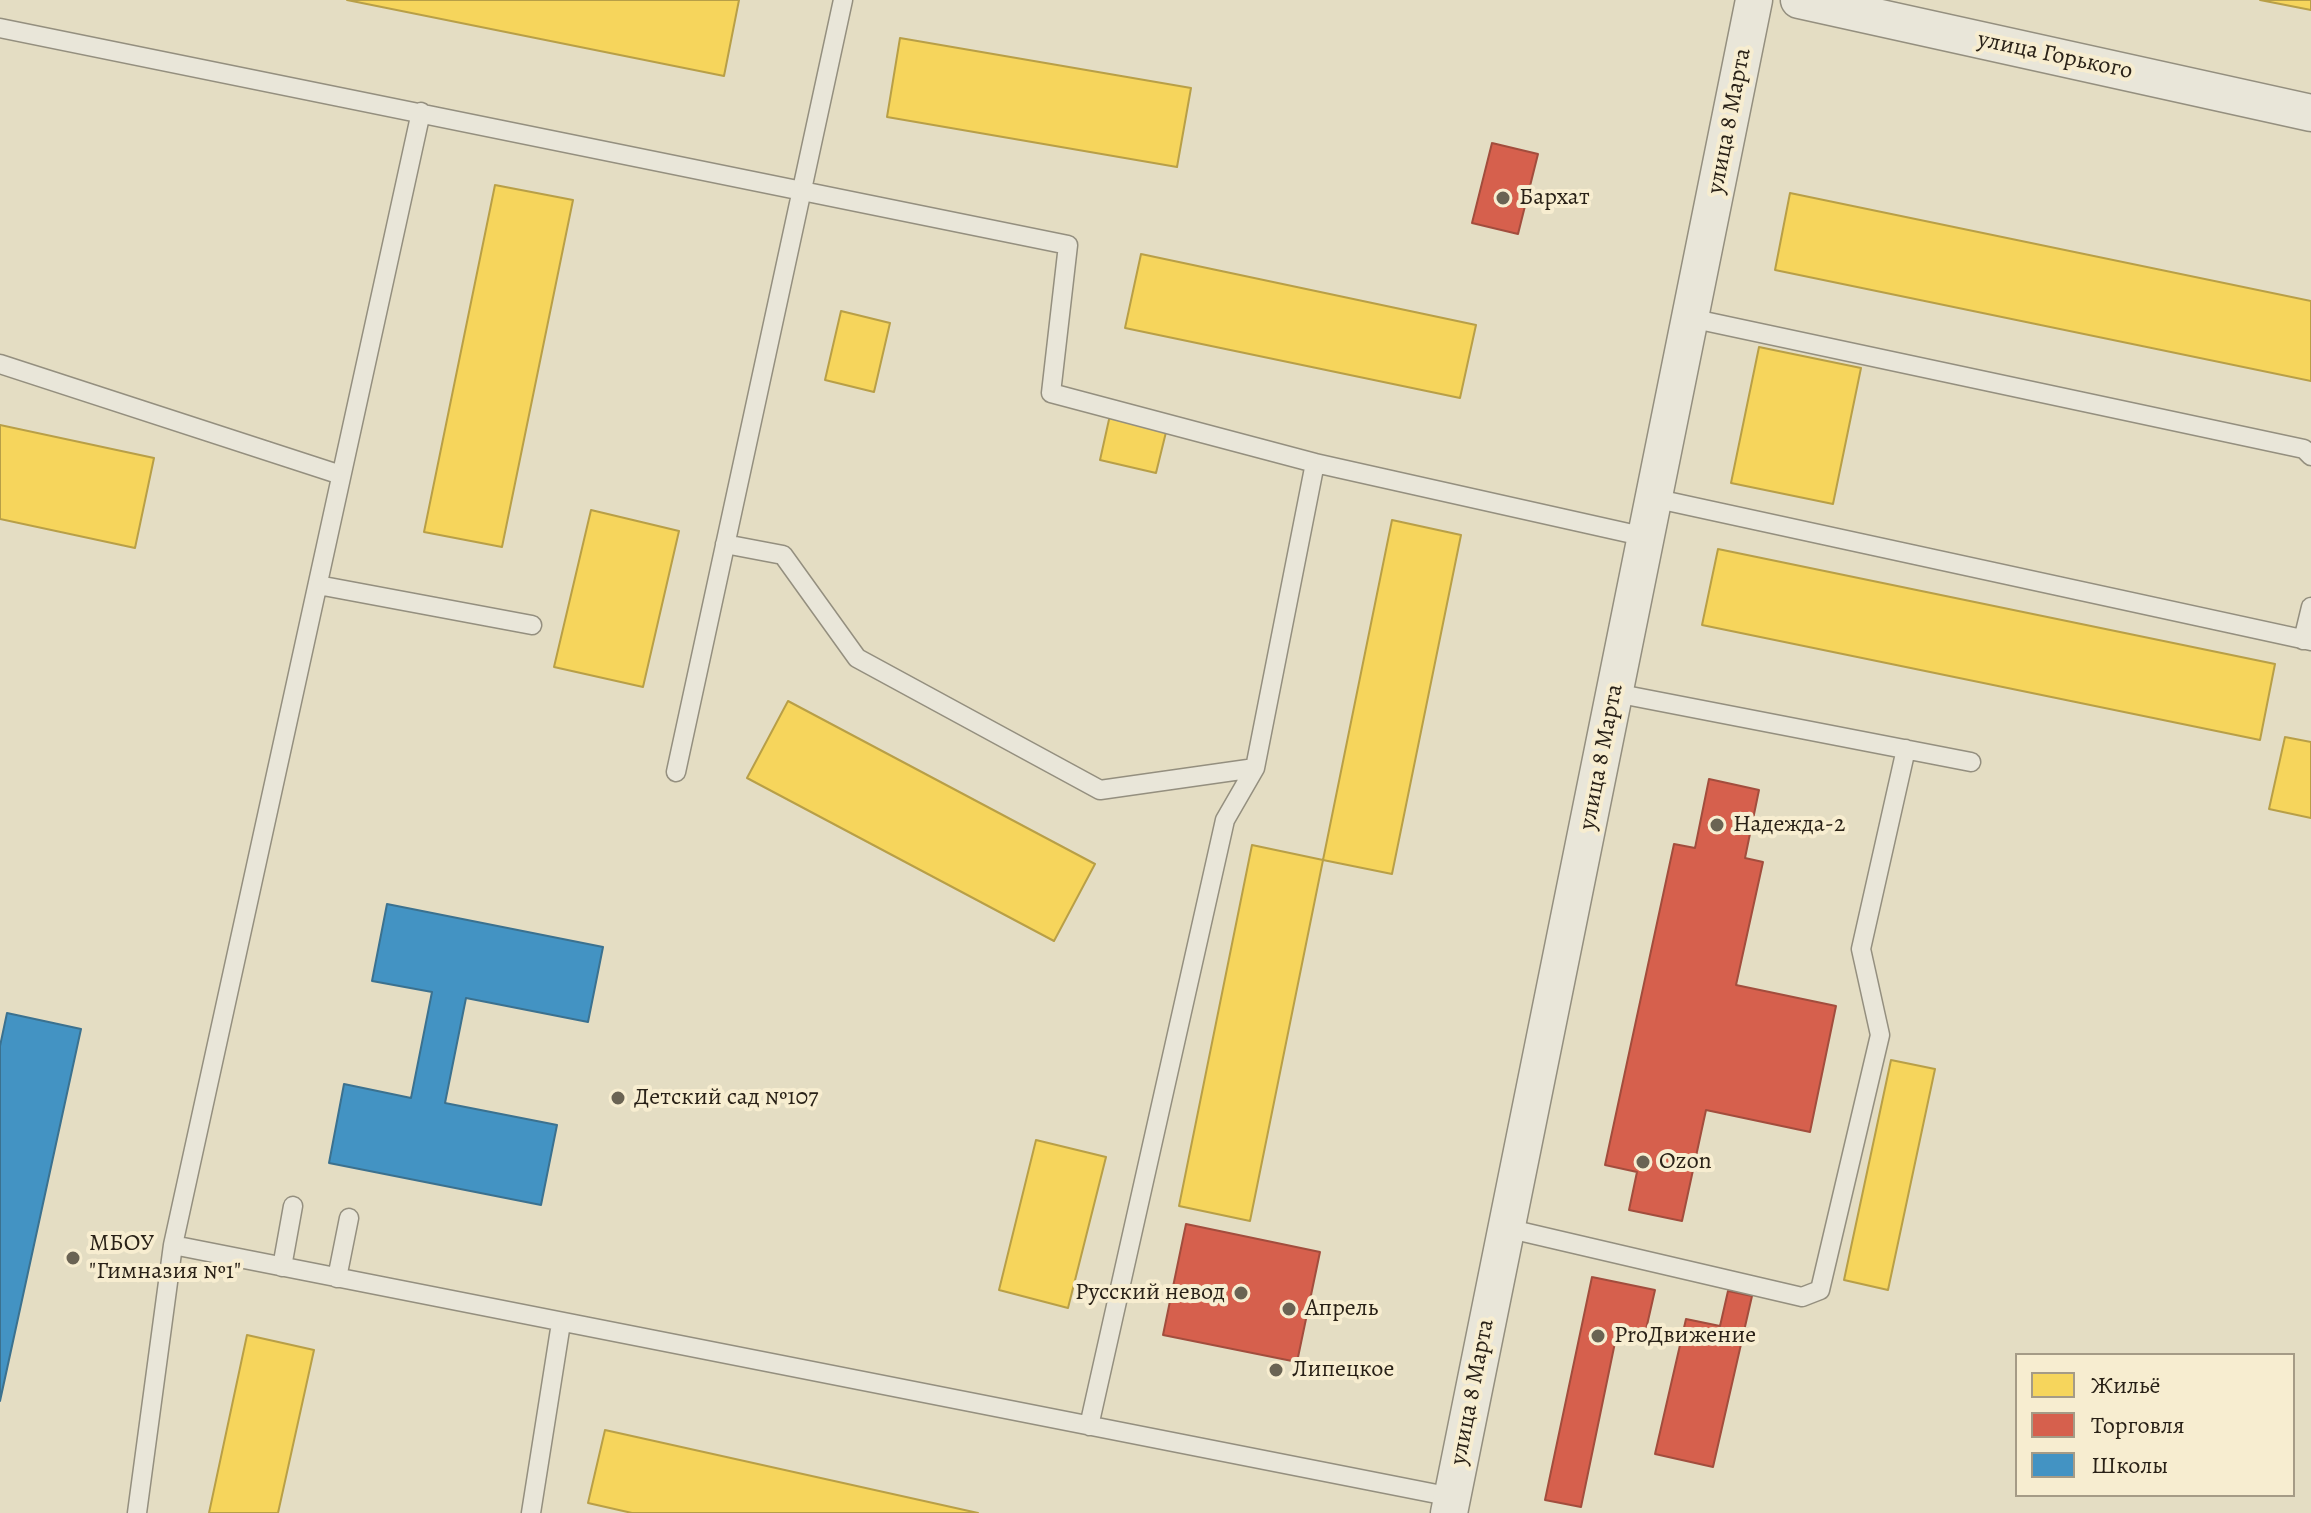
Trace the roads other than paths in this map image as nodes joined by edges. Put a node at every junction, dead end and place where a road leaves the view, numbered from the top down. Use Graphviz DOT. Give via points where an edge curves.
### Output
graph roads {
  1 [pos="843,0"];
  2 [pos="1754,0"];
  3 [pos="1799,0"];
  4 [pos="0,28"];
  5 [pos="421,112"];
  6 [pos="2311,113"];
  7 [pos="802,188"];
  8 [pos="1690,318"];
  9 [pos="0,364"];
  10 [pos="2311,456"];
  11 [pos="1315,463"];
  12 [pos="341,475"];
  13 [pos="1653,498"];
  14 [pos="1646,537"];
  15 [pos="725,544"];
  16 [pos="318,585"];
  17 [pos="2311,607"];
  18 [pos="532,625"];
  19 [pos="2307,641"];
  20 [pos="1615,693"];
  21 [pos="1906,749"];
  22 [pos="1971,762"];
  23 [pos="1255,768"];
  24 [pos="676,772"];
  25 [pos="293,1206"];
  26 [pos="349,1218"];
  27 [pos="1506,1228"];
  28 [pos="173,1245"];
  29 [pos="282,1267"];
  30 [pos="337,1278"];
  31 [pos="561,1323"];
  32 [pos="1089,1426"];
  33 [pos="1450,1505"];
  34 [pos="137,1513"];
  35 [pos="531,1513"];
  1 -- 7 [label="lane"];
  2 -- 8 [label="street, улица 8 Марта"];
  3 -- 6 [label="street, улица Горького"];
  4 -- 5 [label="lane"];
  5 -- 7 [label="lane"];
  5 -- 12 [label="lane"];
  7 -- 11 [label="lane" via="1068,245 1051,393"];
  7 -- 15 [label="lane"];
  8 -- 10 [label="lane" via="2304,449"];
  8 -- 13 [label="street, улица 8 Марта"];
  9 -- 12 [label="lane"];
  11 -- 14 [label="lane"];
  11 -- 23 [label="lane"];
  12 -- 16 [label="lane"];
  13 -- 14 [label="street, улица 8 Марта"];
  13 -- 19 [label="lane"];
  14 -- 20 [label="street, улица 8 Марта"];
  15 -- 23 [label="lane" via="783,555 857,658 1100,790"];
  15 -- 24 [label="lane"];
  16 -- 18 [label="lane"];
  16 -- 28 [label="lane"];
  17 -- 19 [label="lane"];
  20 -- 21 [label="lane"];
  20 -- 27 [label="street, улица 8 Марта"];
  21 -- 22 [label="lane"];
  21 -- 27 [label="lane" via="1861,949 1880,1035 1820,1290 1802,1297"];
  23 -- 32 [label="lane" via="1225,820"];
  25 -- 29 [label="lane"];
  26 -- 30 [label="lane"];
  27 -- 33 [label="street, улица 8 Марта"];
  28 -- 29 [label="lane"];
  28 -- 34 [label="lane"];
  29 -- 30 [label="lane"];
  30 -- 31 [label="lane"];
  31 -- 32 [label="lane"];
  31 -- 35 [label="lane"];
  32 -- 33 [label="lane"];
}
